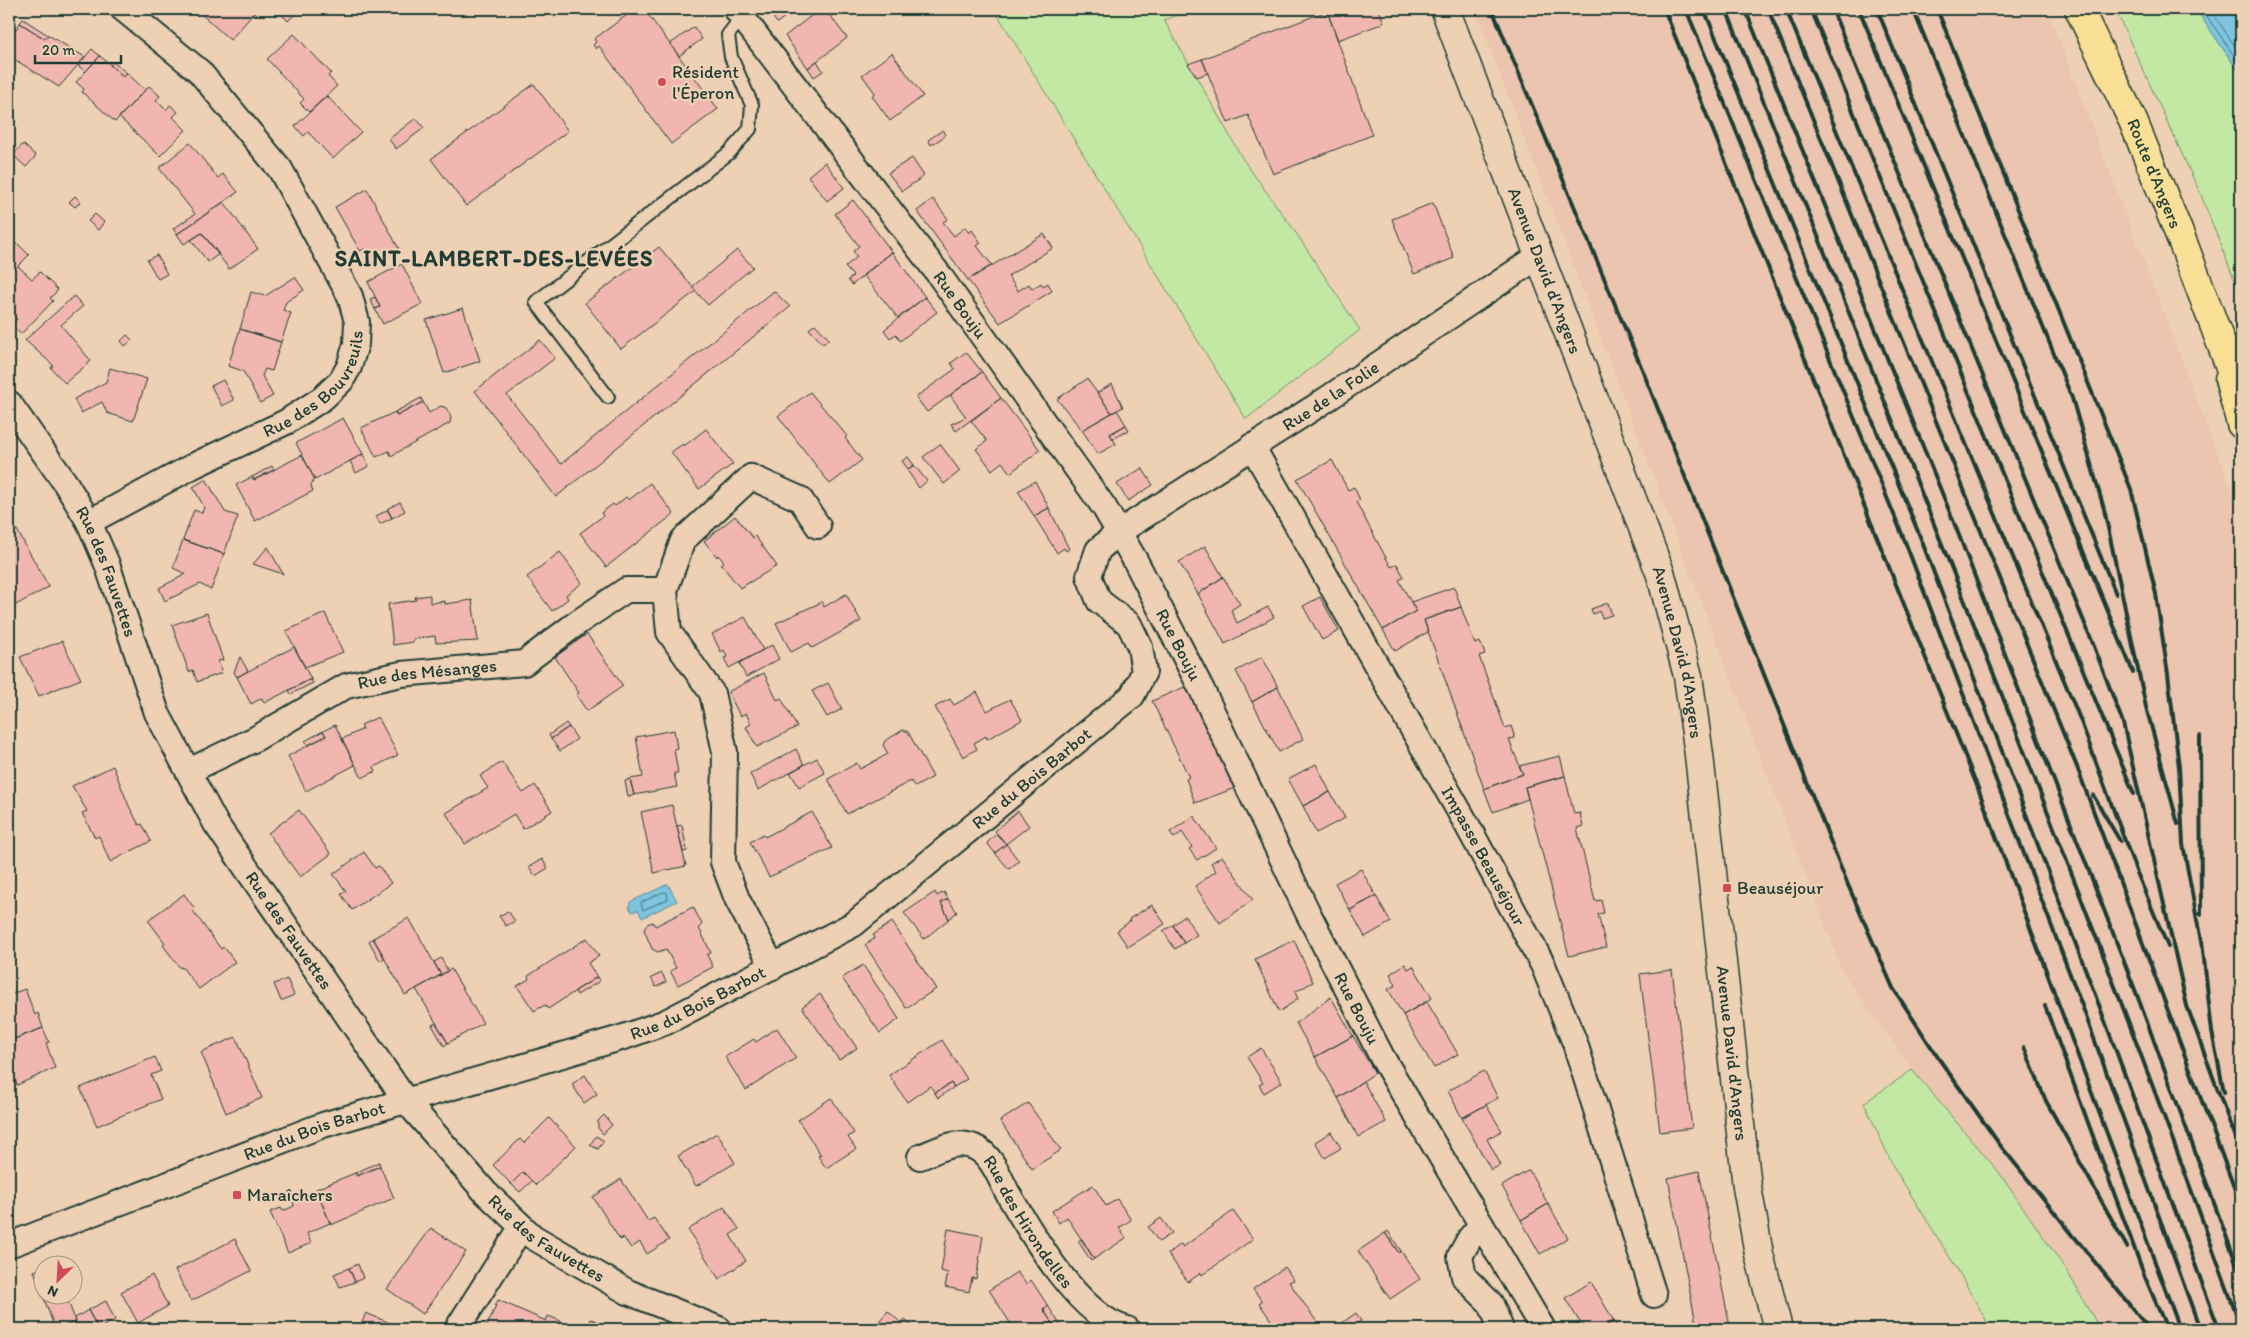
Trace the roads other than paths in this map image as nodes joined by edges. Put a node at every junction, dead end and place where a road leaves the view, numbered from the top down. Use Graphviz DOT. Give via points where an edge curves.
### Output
graph roads {
  1 [pos="123,9"];
  2 [pos="1445,9"];
  3 [pos="2079,9"];
  4 [pos="738,13"];
  5 [pos="1539,256"];
  6 [pos="2220,344"];
  7 [pos="2241,396"];
  8 [pos="608,397"];
  9 [pos="9,403"];
  10 [pos="2241,424"];
  11 [pos="1252,446"];
  12 [pos="89,522"];
  13 [pos="818,526"];
  14 [pos="1119,532"];
  15 [pos="665,590"];
  16 [pos="189,771"];
  17 [pos="773,967"];
  18 [pos="406,1101"];
  19 [pos="920,1157"];
  20 [pos="1481,1225"];
  21 [pos="521,1228"];
  22 [pos="9,1246"];
  23 [pos="1654,1295"];
  24 [pos="457,1329"];
  25 [pos="719,1329"];
  26 [pos="1127,1329"];
  27 [pos="1501,1329"];
  28 [pos="1543,1329"];
  29 [pos="1778,1329"];
  1 -- 12 [label="street, Rue des Bouvreuils" via="199,71 280,169 350,296 357,322 356,344 341,381 323,398 286,422 195,465"];
  2 -- 5 [label="street, Avenue David d'Angers"];
  3 -- 6 [label="main road, Route d'Angers" via="2133,121"];
  4 -- 8 [label="lane" via="728,35 731,58 752,105 750,129 729,153 536,302"];
  4 -- 14 [label="street, Rue Bouju" via="938,272 1095,493"];
  5 -- 11 [label="street, Rue de la Folie"];
  5 -- 29 [label="street, Avenue David d'Angers" via="1661,574 1688,676 1747,1187 1759,1254"];
  6 -- 7 [label="main road, Route d'Angers"];
  6 -- 10 [label="main road, Route d'Angers"];
  9 -- 12 [label="street, Rue des Fauvettes"];
  11 -- 14 [label="street, Rue de la Folie"];
  11 -- 23 [label="street, Impasse Beauséjour" via="1543,965 1575,1043"];
  12 -- 16 [label="street, Rue des Fauvettes" via="107,564 157,713"];
  13 -- 15 [label="street" via="800,499 752,477 683,540"];
  14 -- 17 [label="street, Rue du Bois Barbot" via="1098,550 1089,576 1099,601 1129,624 1140,647 1144,672 1132,696 854,924"];
  14 -- 20 [label="street, Rue Bouju" via="1198,682 1308,913 1382,1057"];
  15 -- 16 [label="street, Rue des Mésanges" via="626,590 524,663 401,674 346,686 255,739"];
  15 -- 17 [label="street" via="669,632 712,693 725,752 722,862 737,899"];
  16 -- 18 [label="street, Rue des Fauvettes" via="216,824"];
  17 -- 18 [label="street, Rue du Bois Barbot" via="666,1022"];
  18 -- 21 [label="street, Rue des Fauvettes"];
  18 -- 22 [label="street, Rue du Bois Barbot" via="323,1124"];
  19 -- 26 [label="street, Rue des Hirondelles" via="954,1143 974,1147 986,1155 1024,1220 1070,1288 1103,1319"];
  20 -- 27 [label="street" via="1460,1256 1464,1277 1491,1304"];
  20 -- 28 [label="street, Rue Bouju"];
  21 -- 24 [label="street"];
  21 -- 25 [label="street, Rue des Fauvettes" via="628,1292"];
}
